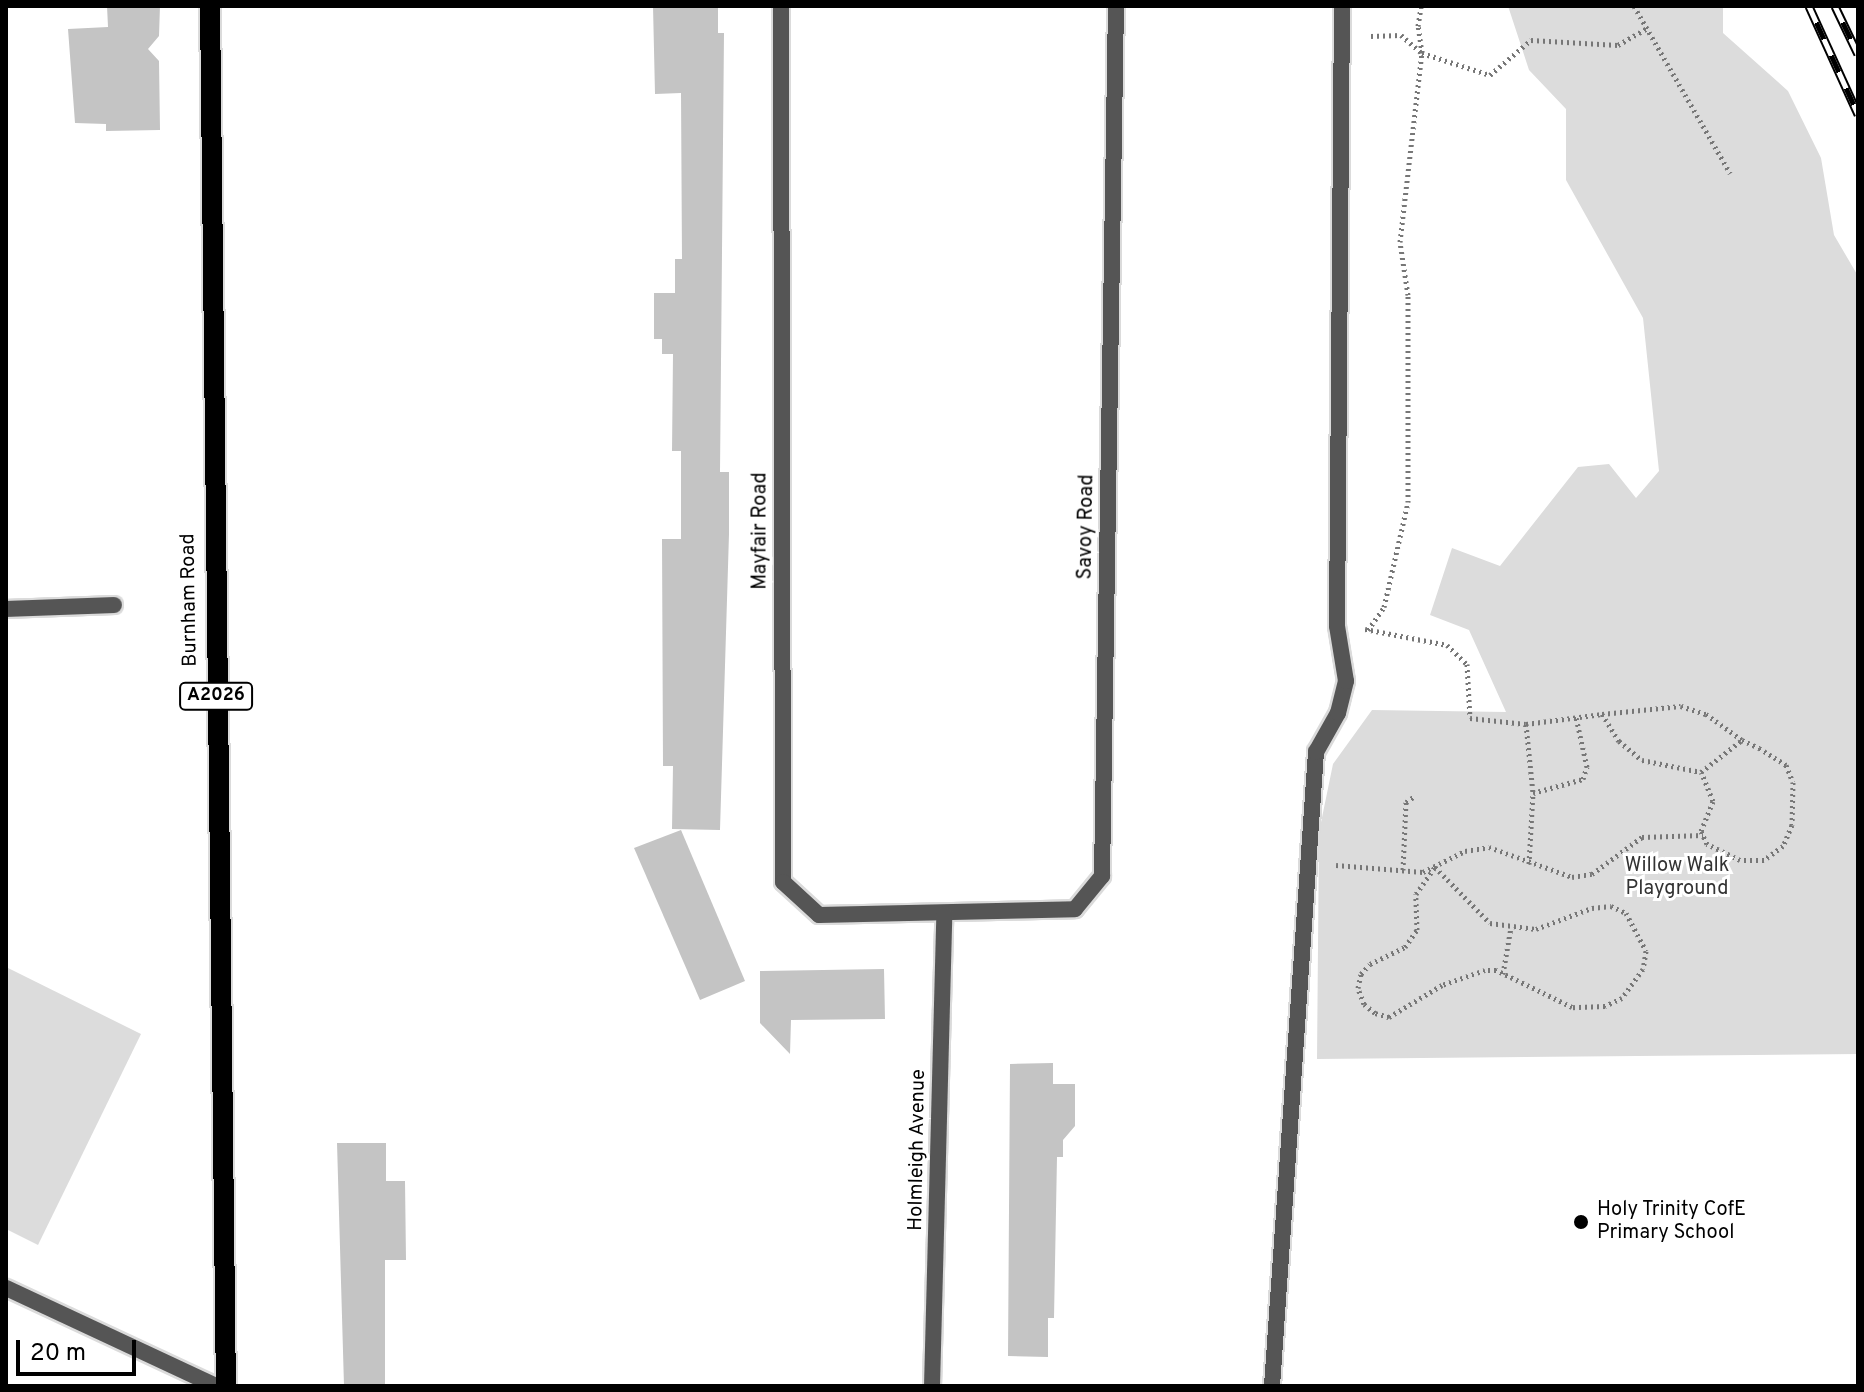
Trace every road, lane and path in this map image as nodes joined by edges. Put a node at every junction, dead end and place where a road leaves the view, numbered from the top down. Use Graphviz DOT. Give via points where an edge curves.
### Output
graph roads {
  1 [pos="210,6"];
  2 [pos="781,6"];
  3 [pos="1116,6"];
  4 [pos="1342,6"];
  5 [pos="1421,6"];
  6 [pos="1634,6"];
  7 [pos="1647,28"];
  8 [pos="1342,36"];
  9 [pos="1422,53"];
  10 [pos="1730,173"];
  11 [pos="114,605"];
  12 [pos="6,609"];
  13 [pos="1337,626"];
  14 [pos="1368,630"];
  15 [pos="1602,714"];
  16 [pos="1576,717"];
  17 [pos="1526,724"];
  18 [pos="1742,740"];
  19 [pos="1701,772"];
  20 [pos="1533,793"];
  21 [pos="1415,796"];
  22 [pos="1703,835"];
  23 [pos="1306,862"];
  24 [pos="1529,864"];
  25 [pos="1435,867"];
  26 [pos="1403,870"];
  27 [pos="944,914"];
  28 [pos="1511,927"];
  29 [pos="1503,974"];
  30 [pos="6,1288"];
  31 [pos="216,1386"];
  32 [pos="226,1386"];
  33 [pos="932,1386"];
  34 [pos="1272,1386"];
  1 -- 32 [label="main road, Burnham Road / A2026"];
  2 -- 27 [label="street, Mayfair Road" via="783,882 819,915"];
  3 -- 27 [label="street, Savoy Road" via="1102,876 1075,909"];
  4 -- 8 [label="street"];
  5 -- 9 [label="path"];
  6 -- 7 [label="path"];
  7 -- 9 [label="path" via="1618,45 1531,40 1490,75"];
  7 -- 10 [label="path"];
  8 -- 9 [label="path" via="1401,35"];
  8 -- 13 [label="street"];
  9 -- 14 [label="path" via="1400,242 1408,295 1408,502 1384,607"];
  11 -- 12 [label="street"];
  13 -- 14 [label="path"];
  13 -- 23 [label="street" via="1346,681 1338,713 1316,752"];
  14 -- 17 [label="path" via="1447,645 1467,664 1470,718"];
  15 -- 16 [label="path"];
  15 -- 18 [label="path" via="1681,706 1706,714"];
  15 -- 19 [label="path" via="1619,741 1642,760"];
  16 -- 17 [label="path"];
  16 -- 20 [label="path" via="1587,752 1583,779"];
  17 -- 20 [label="path"];
  18 -- 19 [label="path"];
  18 -- 22 [label="path" via="1786,765 1793,782 1792,825 1783,846 1764,860 1718,853"];
  19 -- 22 [label="path" via="1713,801"];
  20 -- 24 [label="path"];
  21 -- 26 [label="path" via="1406,802"];
  22 -- 24 [label="path" via="1642,837 1592,874 1572,877"];
  23 -- 26 [label="path"];
  23 -- 34 [label="street"];
  24 -- 25 [label="path" via="1489,847 1465,851"];
  25 -- 26 [label="path"];
  25 -- 28 [label="path" via="1490,923"];
  25 -- 29 [label="path" via="1416,894 1417,930 1405,947 1361,974 1358,988 1364,1004 1389,1017 1465,975"];
  27 -- 33 [label="street, Holmleigh Avenue"];
  28 -- 29 [label="path"];
  28 -- 29 [label="path" via="1536,929 1611,906 1626,913 1639,931 1646,951 1643,969 1622,998 1589,1008 1572,1007"];
  30 -- 31 [label="street"];
}
